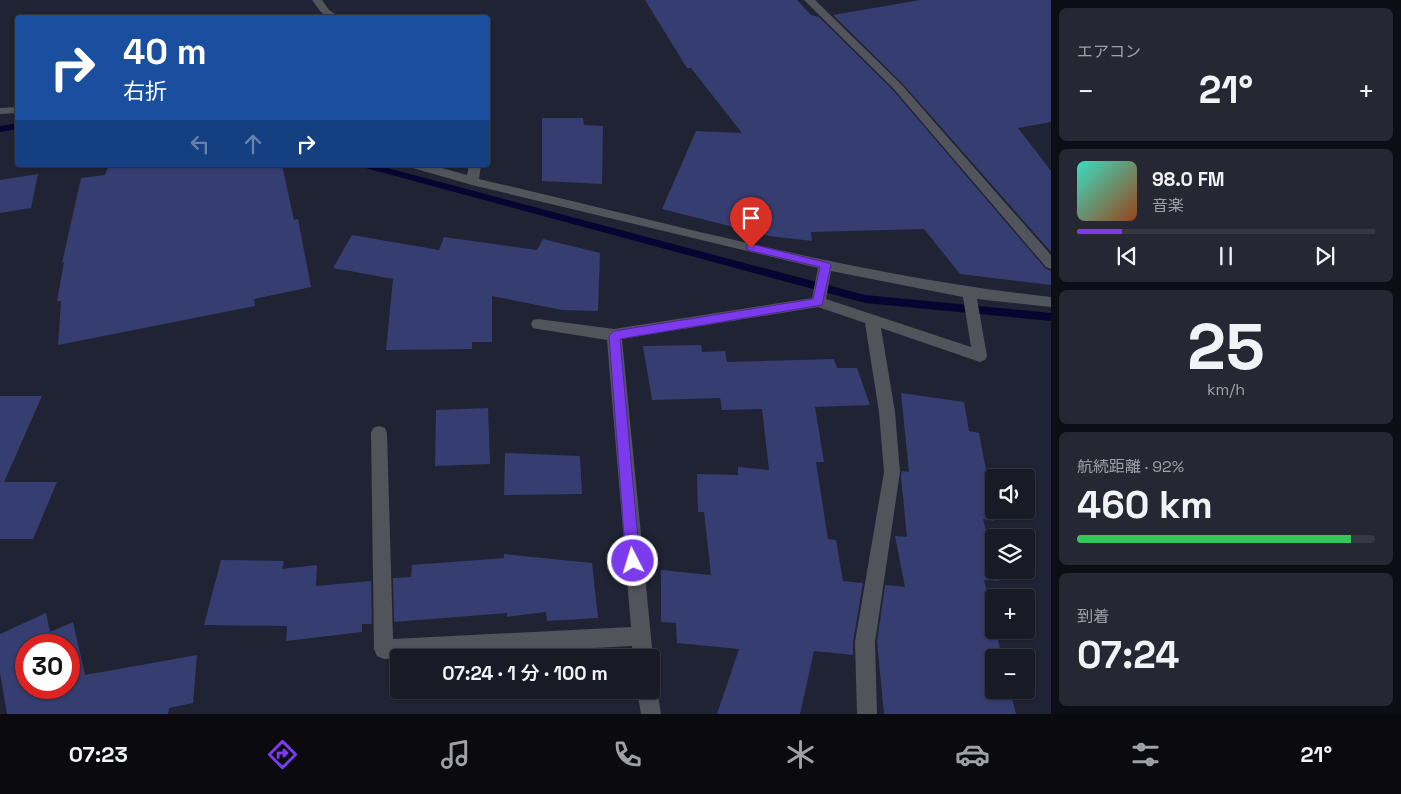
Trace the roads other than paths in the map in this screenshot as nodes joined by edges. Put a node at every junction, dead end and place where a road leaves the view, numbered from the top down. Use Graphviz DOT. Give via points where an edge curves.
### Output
graph roads {
  1 [pos="317,0"];
  2 [pos="808,0"];
  3 [pos="330,15"];
  4 [pos="15,110"];
  5 [pos="0,111"];
  6 [pos="424,167"];
  7 [pos="475,167"];
  8 [pos="472,181"];
  9 [pos="1051,264"];
  10 [pos="826,265"];
  11 [pos="969,293"];
  12 [pos="818,302"];
  13 [pos="1051,302"];
  14 [pos="872,320"];
  15 [pos="538,324"];
  16 [pos="614,336"];
  17 [pos="379,433"];
  18 [pos="640,636"];
  19 [pos="642,649"];
  20 [pos="648,699"];
  21 [pos="651,714"];
  22 [pos="867,714"];
  1 -- 3 [label="street" via="324,12"];
  2 -- 9 [label="street" via="897,86"];
  4 -- 5 [label="street"];
  6 -- 8 [label="street"];
  7 -- 8 [label="street"];
  8 -- 10 [label="street"];
  10 -- 11 [label="street"];
  10 -- 12 [label="street"];
  11 -- 13 [label="street"];
  11 -- 14 [label="street" via="980,356"];
  12 -- 14 [label="street"];
  12 -- 16 [label="street"];
  14 -- 22 [label="street" via="887,412 892,472 865,642"];
  15 -- 16 [label="street"];
  16 -- 18 [label="street"];
  17 -- 18 [label="street" via="384,649"];
  18 -- 19 [label="street"];
  20 -- 21 [label="street"];
}
